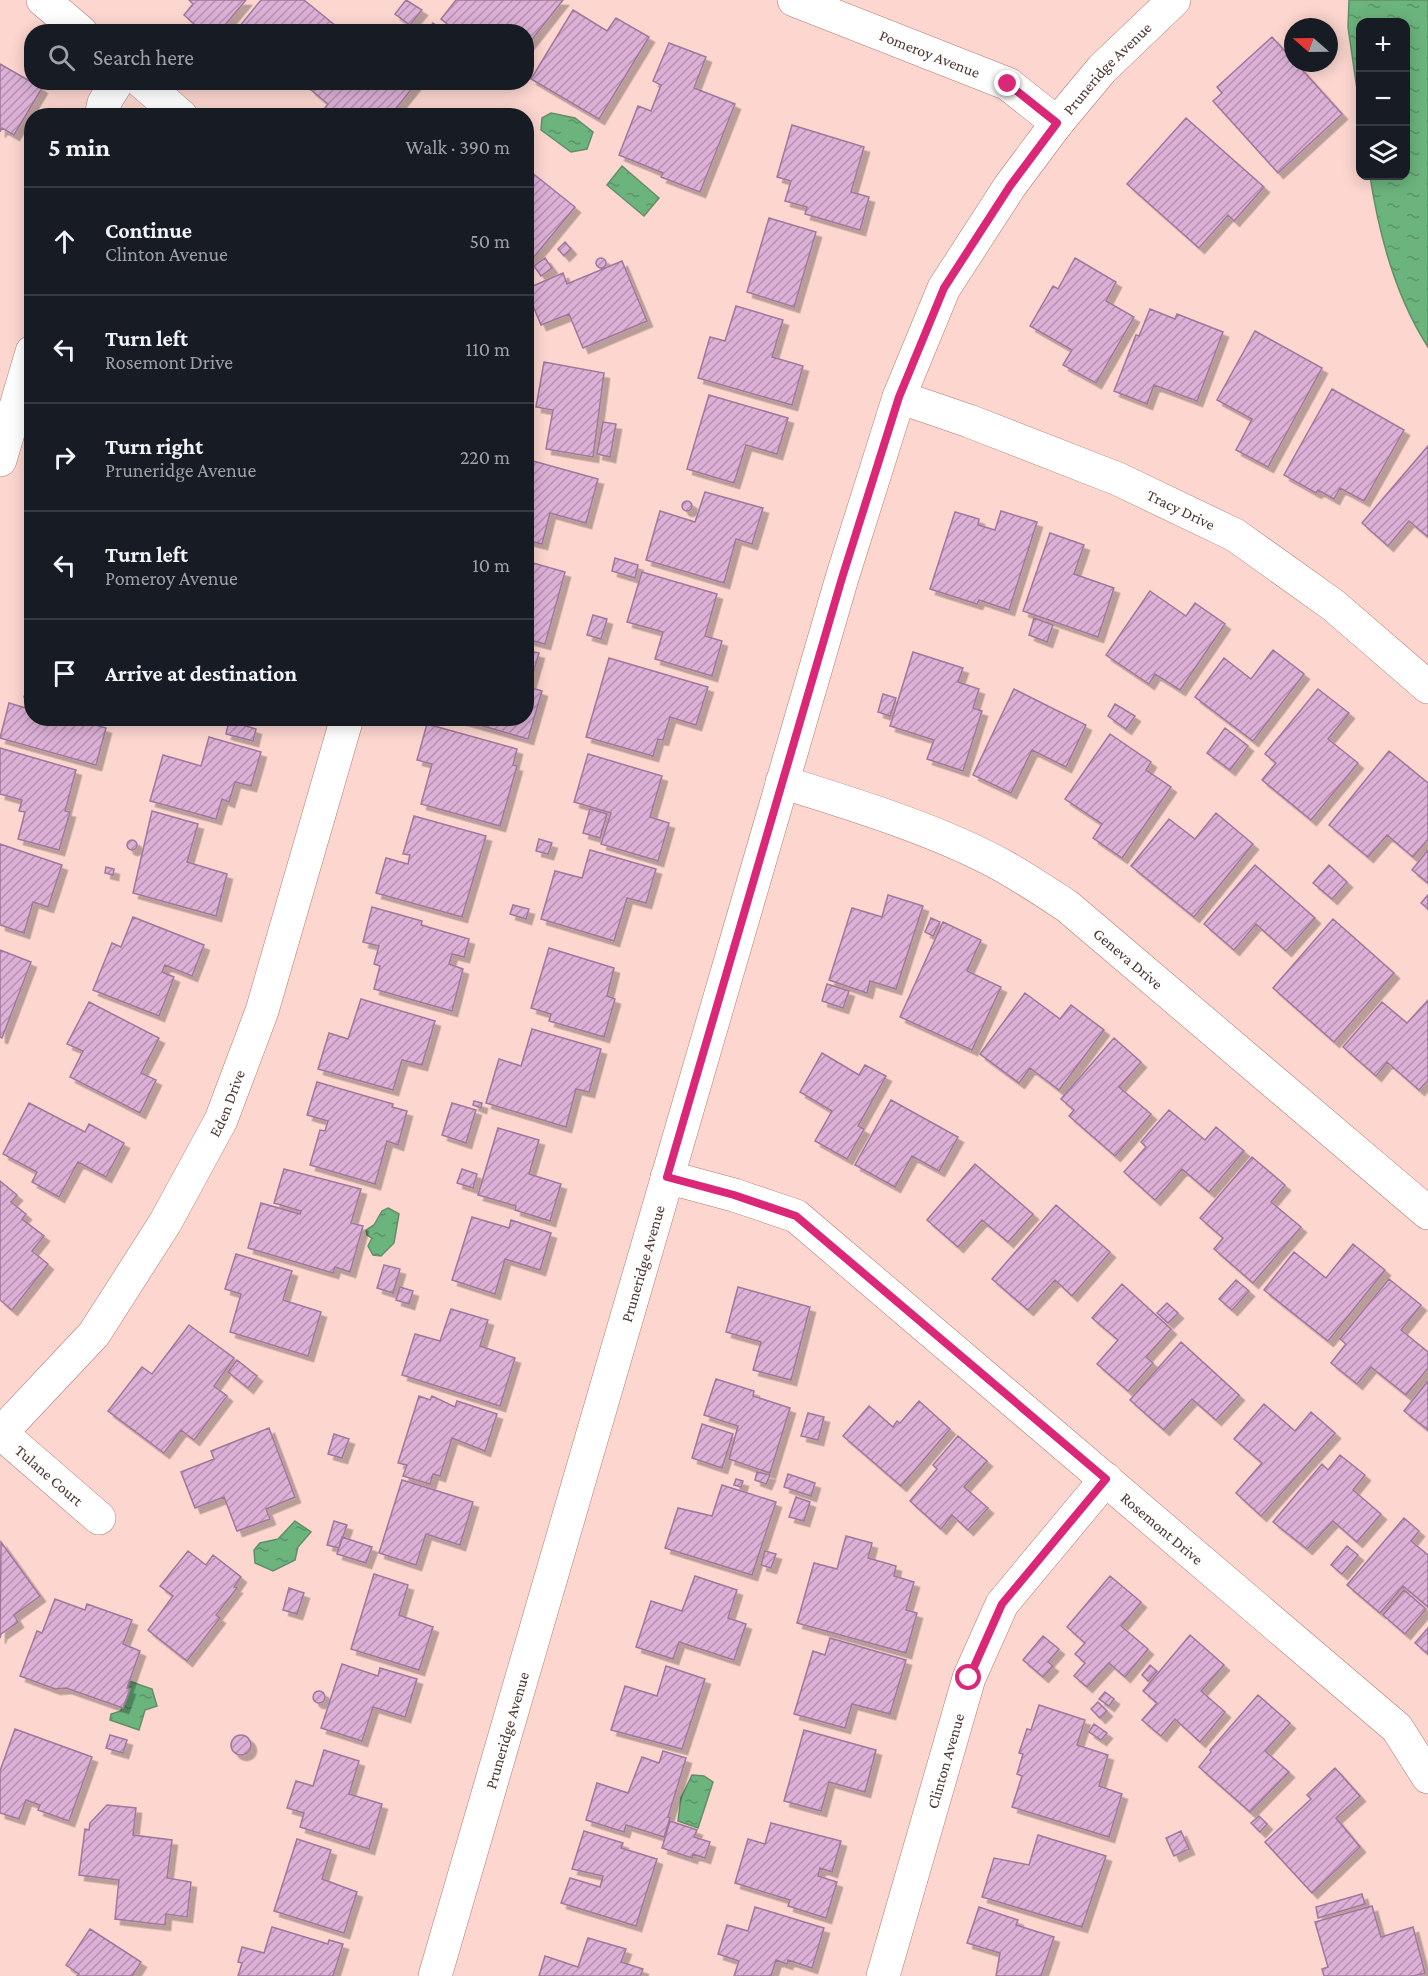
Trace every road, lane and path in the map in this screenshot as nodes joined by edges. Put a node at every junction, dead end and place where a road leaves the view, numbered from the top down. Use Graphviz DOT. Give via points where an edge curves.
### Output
graph roads {
  1 [pos="43,0"];
  2 [pos="794,0"];
  3 [pos="1174,0"];
  4 [pos="72,24"];
  5 [pos="112,90"];
  6 [pos="151,90"];
  7 [pos="103,108"];
  8 [pos="172,108"];
  9 [pos="1057,123"];
  10 [pos="24,379"];
  11 [pos="899,397"];
  12 [pos="0,460"];
  13 [pos="1428,687"];
  14 [pos="345,726"];
  15 [pos="782,782"];
  16 [pos="667,1177"];
  17 [pos="1428,1213"];
  18 [pos="0,1433"];
  19 [pos="1106,1479"];
  20 [pos="99,1518"];
  21 [pos="1428,1777"];
  22 [pos="435,1976"];
  23 [pos="884,1976"];
  1 -- 4 [label="street"];
  2 -- 9 [label="street, Pomeroy Avenue" via="1008,84"];
  3 -- 9 [label="street, Pruneridge Avenue" via="1102,69"];
  5 -- 7 [label="street"];
  6 -- 8 [label="street"];
  9 -- 11 [label="street, Pruneridge Avenue" via="1010,186 944,288"];
  10 -- 12 [label="street"];
  11 -- 13 [label="street, Tracy Drive" via="1118,479 1235,535 1333,605"];
  11 -- 15 [label="street, Pruneridge Avenue"];
  14 -- 18 [label="street, Eden Drive" via="261,1011 221,1120 165,1223 94,1334"];
  15 -- 16 [label="street, Pruneridge Avenue"];
  15 -- 17 [label="street, Geneva Drive" via="852,803 931,834 1004,867 1067,906"];
  16 -- 19 [label="street, Rosemont Drive" via="796,1216"];
  16 -- 22 [label="street, Pruneridge Avenue"];
  18 -- 20 [label="street, Tulane Court"];
  19 -- 21 [label="street, Rosemont Drive" via="1397,1728"];
  19 -- 23 [label="street, Clinton Avenue" via="1002,1604 969,1678"];
}
